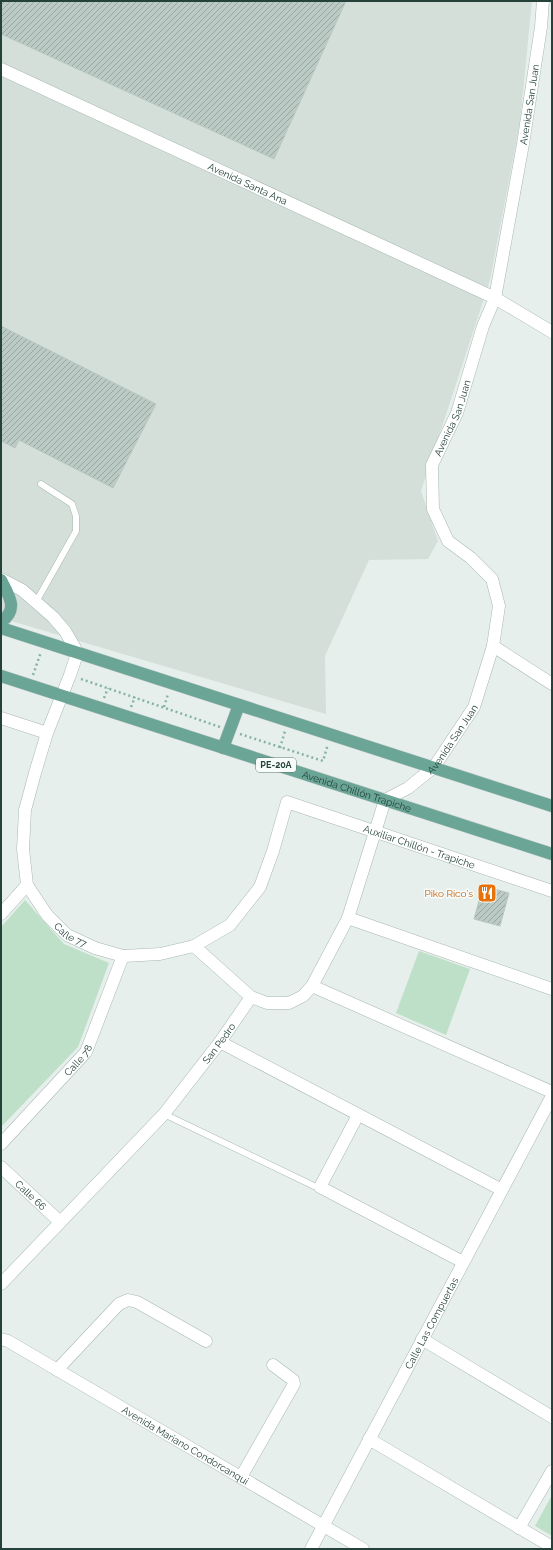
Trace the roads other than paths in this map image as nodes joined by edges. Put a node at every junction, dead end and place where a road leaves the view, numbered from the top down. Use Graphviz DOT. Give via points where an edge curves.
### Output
graph roads {
  1 [pos="543,1"];
  2 [pos="1,68"];
  3 [pos="495,298"];
  4 [pos="552,332"];
  5 [pos="41,484"];
  6 [pos="1,579"];
  7 [pos="36,602"];
  8 [pos="1,622"];
  9 [pos="1,628"];
  10 [pos="493,646"];
  11 [pos="76,652"];
  12 [pos="1,676"];
  13 [pos="552,684"];
  14 [pos="63,696"];
  15 [pos="239,705"];
  16 [pos="1,718"];
  17 [pos="47,733"];
  18 [pos="223,748"];
  19 [pos="434,767"];
  20 [pos="385,800"];
  21 [pos="287,802"];
  22 [pos="552,806"];
  23 [pos="375,831"];
  24 [pos="552,854"];
  25 [pos="27,885"];
  26 [pos="552,891"];
  27 [pos="1,914"];
  28 [pos="348,918"];
  29 [pos="194,946"];
  30 [pos="123,956"];
  31 [pos="312,986"];
  32 [pos="552,989"];
  33 [pos="252,997"];
  34 [pos="220,1042"];
  35 [pos="552,1092"];
  36 [pos="552,1096"];
  37 [pos="164,1114"];
  38 [pos="358,1115"];
  39 [pos="1,1144"];
  40 [pos="1,1167"];
  41 [pos="320,1187"];
  42 [pos="502,1190"];
  43 [pos="60,1222"];
  44 [pos="463,1262"];
  45 [pos="1,1284"];
  46 [pos="3,1338"];
  47 [pos="422,1339"];
  48 [pos="206,1341"];
  49 [pos="273,1365"];
  50 [pos="57,1370"];
  51 [pos="552,1417"];
  52 [pos="369,1439"];
  53 [pos="552,1471"];
  54 [pos="241,1477"];
  55 [pos="324,1526"];
  56 [pos="519,1528"];
  57 [pos="552,1547"];
  58 [pos="311,1549"];
  59 [pos="363,1549"];
  1 -- 3 [label="street, Avenida San Juan" via="523,144"];
  2 -- 3 [label="street, Avenida Santa Ana"];
  3 -- 4 [label="street, Avenida Santa Ana"];
  3 -- 10 [label="street, Avenida San Juan" via="457,413 432,465 433,509 448,541 471,558 492,579 499,606"];
  5 -- 7 [label="lane" via="72,504 76,516 76,530"];
  6 -- 7 [label="street" via="22,590"];
  6 -- 8 [label="main road" via="11,599 9,615"];
  7 -- 11 [label="street" via="65,631"];
  9 -- 11 [label="main road"];
  10 -- 13 [label="street"];
  10 -- 19 [label="street, Avenida San Juan" via="474,708"];
  11 -- 14 [label="street, Calle 77"];
  11 -- 15 [label="main road"];
  12 -- 14 [label="main road, Avenida Chillón Trapiche / PE-20A"];
  14 -- 17 [label="street, Calle 77"];
  14 -- 18 [label="main road, Avenida Chillón Trapiche / PE-20A"];
  15 -- 18 [label="main road"];
  15 -- 19 [label="main road"];
  16 -- 17 [label="street"];
  17 -- 25 [label="street, Calle 77" via="25,810 23,849"];
  18 -- 20 [label="main road, Avenida Chillón Trapiche / PE-20A"];
  19 -- 20 [label="street, Avenida San Juan" via="408,788"];
  19 -- 22 [label="main road"];
  20 -- 23 [label="street"];
  20 -- 24 [label="main road, Avenida Chillón Trapiche / PE-20A"];
  21 -- 23 [label="street, Auxiliar Chillón - Trapiche"];
  21 -- 29 [label="street, Calle 77" via="260,887 230,925"];
  23 -- 26 [label="street, Auxiliar Chillón - Trapiche"];
  23 -- 28 [label="street"];
  25 -- 27 [label="street"];
  25 -- 30 [label="street, Calle 77" via="47,915 67,935"];
  28 -- 31 [label="street"];
  28 -- 32 [label="street"];
  29 -- 30 [label="street, Calle 77" via="160,954"];
  29 -- 33 [label="street"];
  30 -- 39 [label="street, Calle 78" via="86,1052"];
  31 -- 33 [label="street" via="303,996 289,1003 267,1003"];
  31 -- 35 [label="street"];
  33 -- 34 [label="street, San Pedro"];
  34 -- 37 [label="street, San Pedro"];
  34 -- 38 [label="street"];
  36 -- 42 [label="street, Calle Las Compuertas"];
  37 -- 41 [label="lane"];
  37 -- 43 [label="street, San Pedro"];
  38 -- 41 [label="street"];
  38 -- 42 [label="street"];
  40 -- 43 [label="street, Calle 66"];
  41 -- 44 [label="street"];
  42 -- 44 [label="street, Calle Las Compuertas"];
  43 -- 45 [label="street, San Pedro"];
  44 -- 47 [label="street, Calle Las Compuertas"];
  46 -- 50 [label="street, Avenida Mariano Condorcanqui"];
  47 -- 51 [label="street"];
  47 -- 52 [label="street, Calle Las Compuertas"];
  48 -- 50 [label="street" via="137,1302 128,1300 119,1304"];
  49 -- 54 [label="street" via="293,1380 294,1384"];
  50 -- 54 [label="street, Avenida Mariano Condorcanqui"];
  52 -- 55 [label="street, Calle Las Compuertas"];
  52 -- 56 [label="street"];
  53 -- 56 [label="street"];
  54 -- 55 [label="street, Avenida Mariano Condorcanqui"];
  55 -- 58 [label="street, Calle Las Compuertas"];
  55 -- 59 [label="street, Avenida Mariano Condorcanqui"];
  56 -- 57 [label="street"];
}
